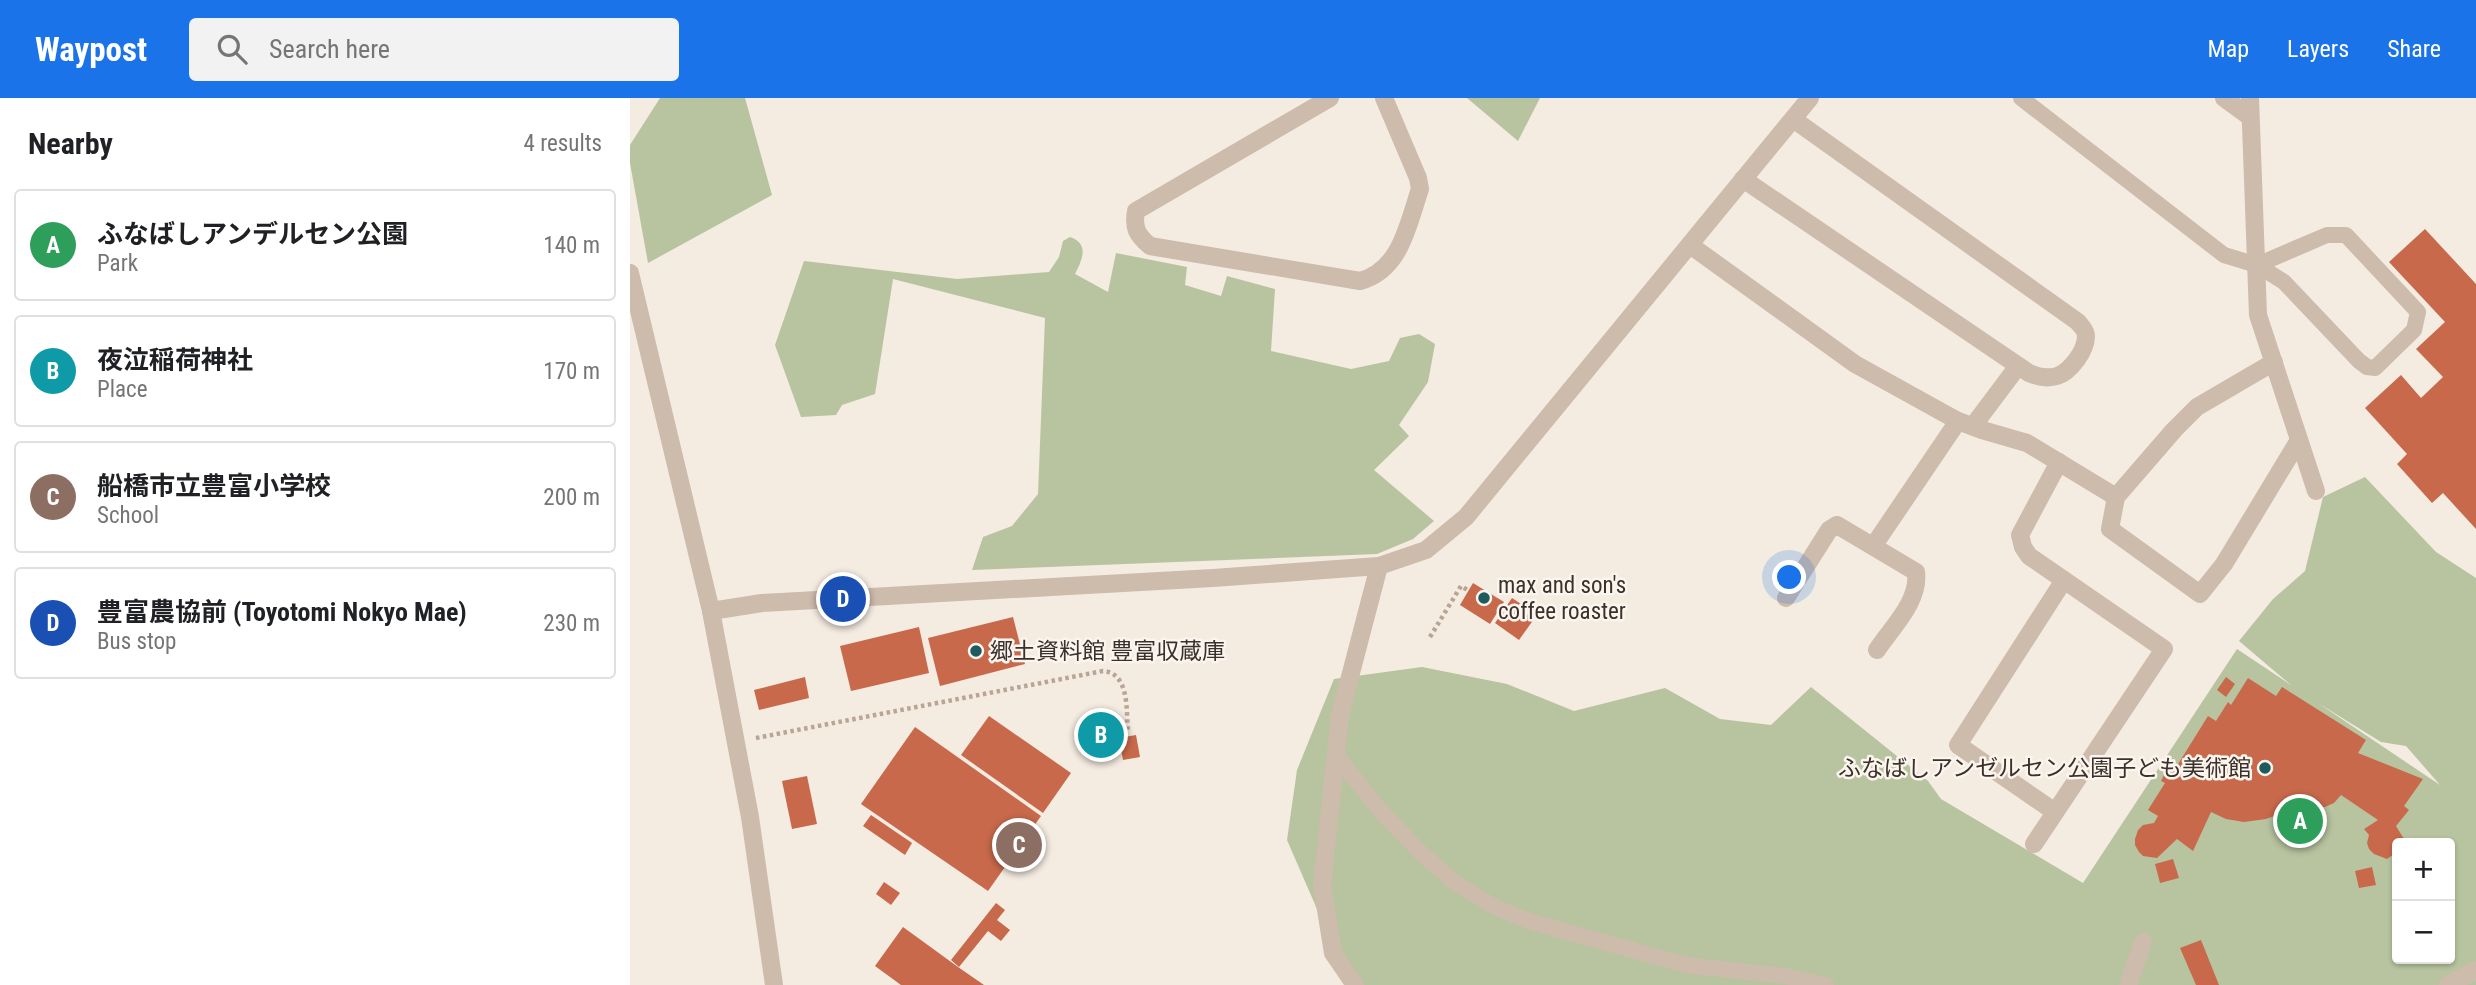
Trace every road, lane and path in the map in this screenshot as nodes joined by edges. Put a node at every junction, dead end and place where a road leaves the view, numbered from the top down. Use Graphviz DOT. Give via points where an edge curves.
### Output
graph roads {
  1 [pos="1330,98"];
  2 [pos="1384,98"];
  3 [pos="1810,98"];
  4 [pos="2021,98"];
  5 [pos="2224,98"];
  6 [pos="2250,98"];
  7 [pos="2249,117"];
  8 [pos="1793,119"];
  9 [pos="1744,179"];
  10 [pos="1690,244"];
  11 [pos="2257,265"];
  12 [pos="630,273"];
  13 [pos="2274,362"];
  14 [pos="2018,366"];
  15 [pos="1966,424"];
  16 [pos="2299,440"];
  17 [pos="2059,462"];
  18 [pos="2316,492"];
  19 [pos="2116,496"];
  20 [pos="1874,545"];
  21 [pos="1379,566"];
  22 [pos="2064,580"];
  23 [pos="1469,591"];
  24 [pos="1786,598"];
  25 [pos="711,611"];
  26 [pos="1430,637"];
  27 [pos="1877,650"];
  28 [pos="1128,731"];
  29 [pos="749,739"];
  30 [pos="1336,755"];
  31 [pos="2055,812"];
  32 [pos="2034,844"];
  33 [pos="2143,942"];
  34 [pos="2476,970"];
  35 [pos="774,985"];
  36 [pos="1355,985"];
  37 [pos="1826,985"];
  38 [pos="2128,985"];
  39 [pos="2448,985"];
  1 -- 2 [label="street" via="1136,211 1138,236 1150,246 1360,281 1374,277 1397,252 1420,189"];
  3 -- 8 [label="street"];
  4 -- 11 [label="lane" via="2224,255"];
  5 -- 7 [label="street"];
  6 -- 7 [label="street"];
  7 -- 11 [label="street"];
  8 -- 9 [label="street"];
  8 -- 14 [label="street" via="2084,329 2080,355 2064,373 2046,378"];
  9 -- 10 [label="street"];
  9 -- 14 [label="street"];
  10 -- 15 [label="street" via="1855,364"];
  10 -- 21 [label="street" via="1466,517 1426,550"];
  11 -- 11 [label="lane" via="2327,235 2346,235 2418,312 2414,330 2375,368 2367,367 2284,282"];
  11 -- 13 [label="street" via="2258,316"];
  12 -- 25 [label="street"];
  13 -- 16 [label="street"];
  13 -- 19 [label="street" via="2197,407"];
  14 -- 15 [label="street"];
  15 -- 17 [label="street" via="2027,443"];
  15 -- 20 [label="street"];
  16 -- 18 [label="street"];
  16 -- 19 [label="street" via="2224,564 2200,594 2110,529"];
  17 -- 19 [label="street"];
  17 -- 22 [label="street" via="2020,535 2029,556"];
  20 -- 24 [label="street" via="1837,525 1829,530"];
  20 -- 27 [label="street" via="1916,572 1918,582 1915,594"];
  21 -- 25 [label="street" via="762,603"];
  21 -- 30 [label="street" via="1340,715"];
  22 -- 31 [label="street" via="1958,746"];
  22 -- 31 [label="street" via="2164,649"];
  23 -- 26 [label="path" via="1461,586"];
  25 -- 35 [label="street" via="750,817"];
  28 -- 29 [label="path" via="1123,685 1115,675 1103,671"];
  30 -- 36 [label="street" via="1322,885 1333,953"];
  30 -- 37 [label="lane" via="1420,852 1457,884 1495,907 1532,922 1686,965"];
  31 -- 32 [label="street"];
  33 -- 38 [label="street"];
  34 -- 39 [label="street"];
}
